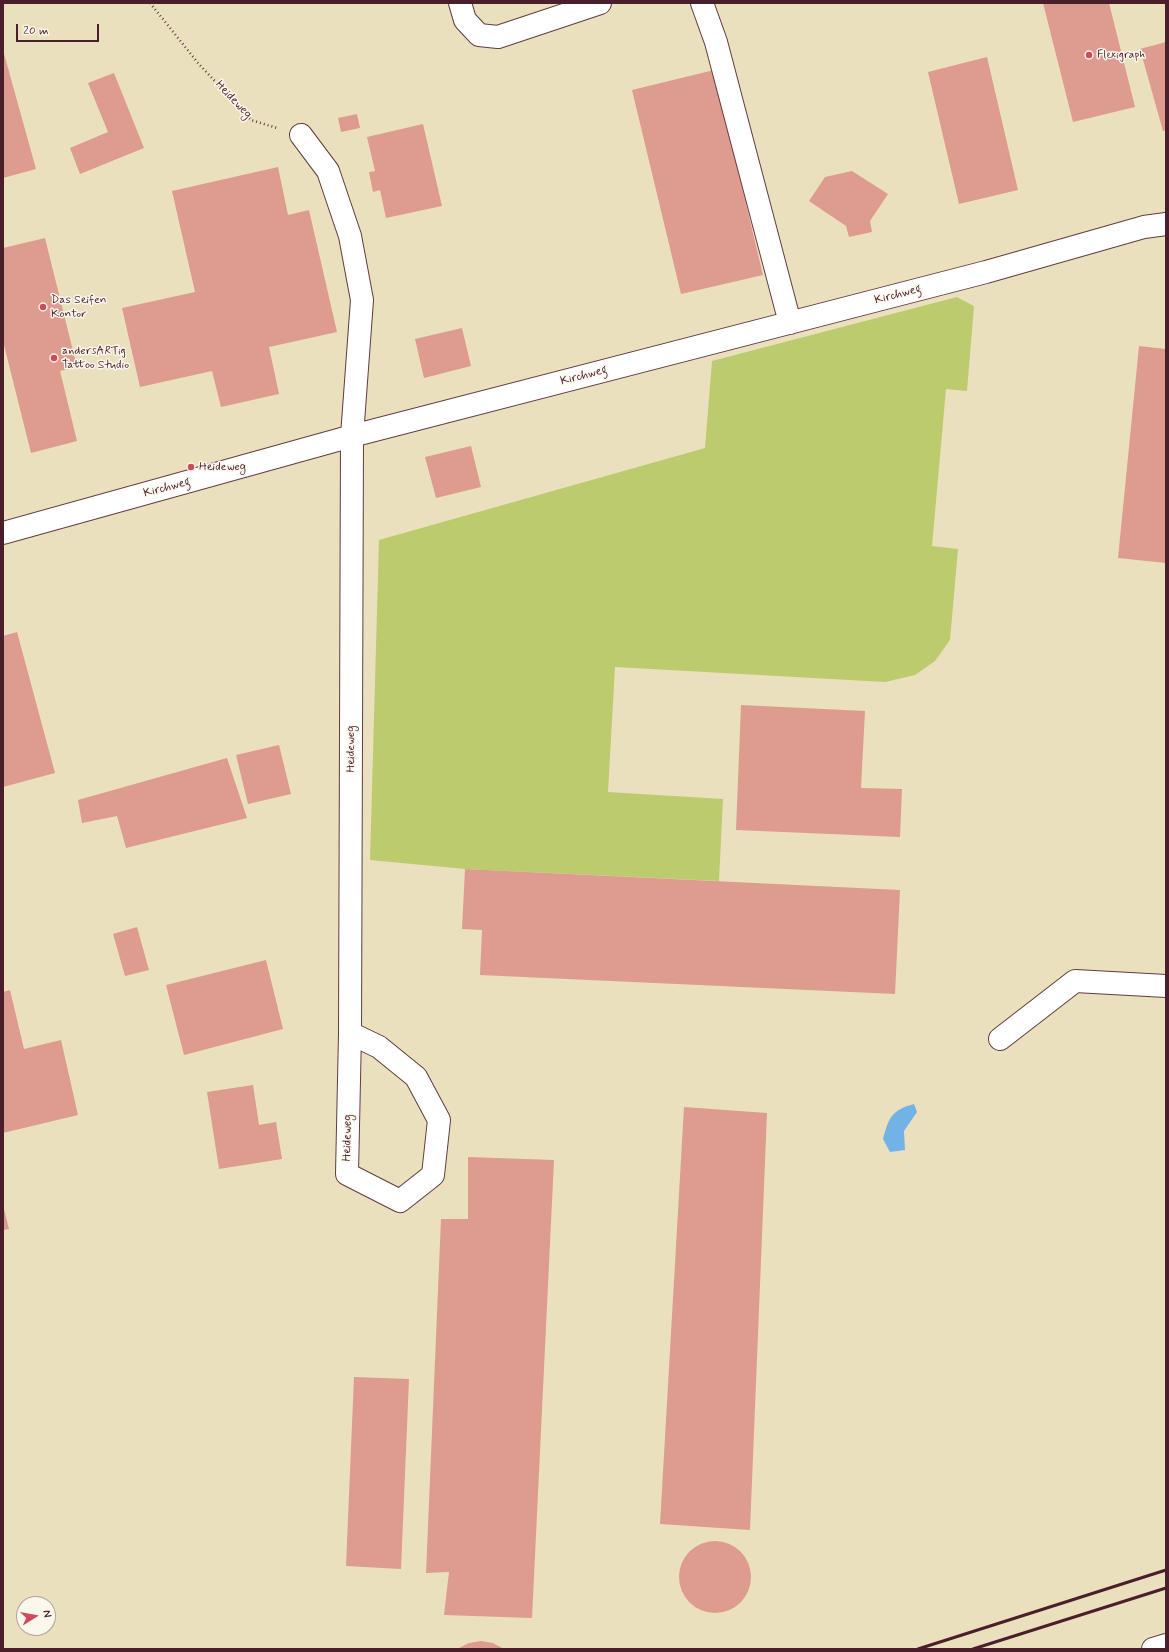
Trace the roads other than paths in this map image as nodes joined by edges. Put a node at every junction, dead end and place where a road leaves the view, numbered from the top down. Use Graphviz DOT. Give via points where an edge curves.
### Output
graph roads {
  1 [pos="460,3"];
  2 [pos="600,3"];
  3 [pos="702,3"];
  4 [pos="301,135"];
  5 [pos="1166,224"];
  6 [pos="790,323"];
  7 [pos="352,436"];
  8 [pos="3,533"];
  9 [pos="1166,986"];
  10 [pos="350,1033"];
  11 [pos="1000,1040"];
  12 [pos="1166,1645"];
  13 [pos="1153,1649"];
  1 -- 2 [label="street" via="465,20 479,35 498,37"];
  3 -- 6 [label="street" via="716,42"];
  4 -- 7 [label="street, Heideweg" via="328,172 350,236 362,300"];
  5 -- 6 [label="street, Kirchweg" via="1144,227 986,272"];
  6 -- 7 [label="street, Kirchweg"];
  7 -- 8 [label="street, Kirchweg"];
  7 -- 10 [label="street, Heideweg"];
  9 -- 11 [label="street" via="1075,981"];
  10 -- 10 [label="street, Heideweg" via="347,1174 400,1201 433,1175 439,1120 416,1077 379,1047"];
  12 -- 13 [label="street"];
}
